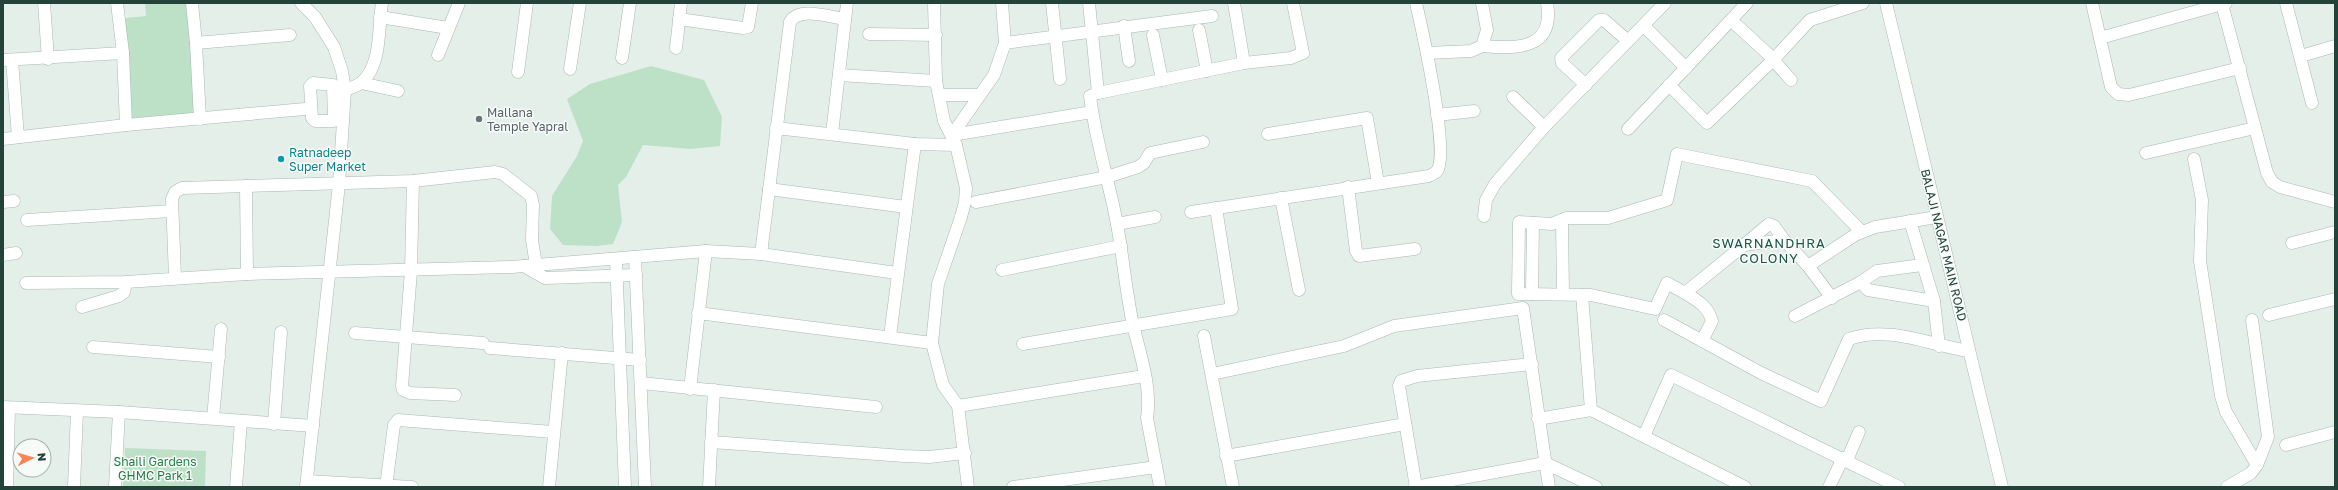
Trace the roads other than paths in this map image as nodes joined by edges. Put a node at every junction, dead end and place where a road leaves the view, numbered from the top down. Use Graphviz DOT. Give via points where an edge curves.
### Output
graph roads {
  1 [pos="44,3"];
  2 [pos="117,3"];
  3 [pos="192,3"];
  4 [pos="301,3"];
  5 [pos="316,3"];
  6 [pos="382,3"];
  7 [pos="458,3"];
  8 [pos="527,3"];
  9 [pos="580,3"];
  10 [pos="630,3"];
  11 [pos="682,3"];
  12 [pos="752,3"];
  13 [pos="847,3"];
  14 [pos="934,3"];
  15 [pos="1002,3"];
  16 [pos="1052,3"];
  17 [pos="1089,3"];
  18 [pos="1234,3"];
  19 [pos="1293,3"];
  20 [pos="1416,3"];
  21 [pos="1482,3"];
  22 [pos="1547,3"];
  23 [pos="1665,3"];
  24 [pos="1863,3"];
  25 [pos="1886,3"];
  26 [pos="2092,3"];
  27 [pos="2286,3"];
  28 [pos="1744,4"];
  29 [pos="2224,4"];
  30 [pos="1212,16"];
  31 [pos="315,17"];
  32 [pos="380,17"];
  33 [pos="679,19"];
  34 [pos="845,19"];
  35 [pos="1731,20"];
  36 [pos="1124,26"];
  37 [pos="1644,26"];
  38 [pos="448,28"];
  39 [pos="1093,30"];
  40 [pos="1199,30"];
  41 [pos="290,34"];
  42 [pos="869,34"];
  43 [pos="936,35"];
  44 [pos="1154,35"];
  45 [pos="1056,36"];
  46 [pos="2100,38"];
  47 [pos="1628,41"];
  48 [pos="196,43"];
  49 [pos="1005,44"];
  50 [pos="1482,46"];
  51 [pos="2335,46"];
  52 [pos="676,48"];
  53 [pos="122,53"];
  54 [pos="1427,54"];
  55 [pos="438,55"];
  56 [pos="2301,56"];
  57 [pos="622,58"];
  58 [pos="48,59"];
  59 [pos="8,60"];
  60 [pos="1773,60"];
  61 [pos="1129,61"];
  62 [pos="1244,63"];
  63 [pos="1686,68"];
  64 [pos="2240,68"];
  65 [pos="570,69"];
  66 [pos="1207,71"];
  67 [pos="518,72"];
  68 [pos="839,75"];
  69 [pos="1060,79"];
  70 [pos="1162,80"];
  71 [pos="1791,80"];
  72 [pos="936,82"];
  73 [pos="361,83"];
  74 [pos="1586,85"];
  75 [pos="1669,85"];
  76 [pos="398,91"];
  77 [pos="1098,93"];
  78 [pos="341,94"];
  79 [pos="939,95"];
  80 [pos="980,95"];
  81 [pos="1512,97"];
  82 [pos="2312,103"];
  83 [pos="305,109"];
  84 [pos="1474,111"];
  85 [pos="1092,112"];
  86 [pos="1437,115"];
  87 [pos="200,119"];
  88 [pos="339,121"];
  89 [pos="126,125"];
  90 [pos="1544,127"];
  91 [pos="776,128"];
  92 [pos="1628,128"];
  93 [pos="2255,128"];
  94 [pos="832,134"];
  95 [pos="1268,134"];
  96 [pos="18,137"];
  97 [pos="3,139"];
  98 [pos="954,140"];
  99 [pos="1202,142"];
  100 [pos="914,144"];
  101 [pos="2146,154"];
  102 [pos="2194,159"];
  103 [pos="1107,177"];
  104 [pos="413,181"];
  105 [pos="1378,183"];
  106 [pos="339,184"];
  107 [pos="246,186"];
  108 [pos="1348,187"];
  109 [pos="769,190"];
  110 [pos="1281,198"];
  111 [pos="976,202"];
  112 [pos="2335,202"];
  113 [pos="906,207"];
  114 [pos="1216,208"];
  115 [pos="172,211"];
  116 [pos="1191,212"];
  117 [pos="1484,216"];
  118 [pos="1155,217"];
  119 [pos="1937,217"];
  120 [pos="27,220"];
  121 [pos="1562,220"];
  122 [pos="1910,221"];
  123 [pos="1117,224"];
  124 [pos="1862,232"];
  125 [pos="2335,232"];
  126 [pos="1784,240"];
  127 [pos="2292,243"];
  128 [pos="1744,245"];
  129 [pos="1121,246"];
  130 [pos="1415,249"];
  131 [pos="706,251"];
  132 [pos="16,253"];
  133 [pos="3,254"];
  134 [pos="761,254"];
  135 [pos="635,257"];
  136 [pos="616,259"];
  137 [pos="530,265"];
  138 [pos="1922,265"];
  139 [pos="1808,266"];
  140 [pos="1002,270"];
  141 [pos="330,271"];
  142 [pos="412,271"];
  143 [pos="897,273"];
  144 [pos="247,274"];
  145 [pos="618,275"];
  146 [pos="636,275"];
  147 [pos="175,277"];
  148 [pos="126,282"];
  149 [pos="1861,282"];
  150 [pos="26,283"];
  151 [pos="1299,290"];
  152 [pos="1686,292"];
  153 [pos="1563,294"];
  154 [pos="1582,295"];
  155 [pos="1832,298"];
  156 [pos="2335,299"];
  157 [pos="1934,301"];
  158 [pos="82,307"];
  159 [pos="698,313"];
  160 [pos="2269,315"];
  161 [pos="1795,316"];
  162 [pos="1664,320"];
  163 [pos="2252,320"];
  164 [pos="1133,325"];
  165 [pos="221,330"];
  166 [pos="281,332"];
  167 [pos="355,333"];
  168 [pos="890,336"];
  169 [pos="1204,336"];
  170 [pos="406,337"];
  171 [pos="1702,341"];
  172 [pos="932,343"];
  173 [pos="1023,344"];
  174 [pos="1939,346"];
  175 [pos="93,347"];
  176 [pos="1969,351"];
  177 [pos="562,353"];
  178 [pos="219,358"];
  179 [pos="620,358"];
  180 [pos="640,360"];
  181 [pos="1532,364"];
  182 [pos="1212,374"];
  183 [pos="1144,376"];
  184 [pos="641,383"];
  185 [pos="690,389"];
  186 [pos="714,390"];
  187 [pos="455,395"];
  188 [pos="958,406"];
  189 [pos="1148,406"];
  190 [pos="876,407"];
  191 [pos="6,408"];
  192 [pos="1591,410"];
  193 [pos="77,411"];
  194 [pos="119,412"];
  195 [pos="213,418"];
  196 [pos="1538,419"];
  197 [pos="241,421"];
  198 [pos="274,424"];
  199 [pos="1405,424"];
  200 [pos="313,426"];
  201 [pos="553,432"];
  202 [pos="1859,432"];
  203 [pos="2335,432"];
  204 [pos="1644,436"];
  205 [pos="711,442"];
  206 [pos="2286,445"];
  207 [pos="965,453"];
  208 [pos="1226,456"];
  209 [pos="1845,459"];
  210 [pos="1545,463"];
  211 [pos="2257,465"];
  212 [pos="1156,467"];
  213 [pos="1483,481"];
  214 [pos="306,484"];
  215 [pos="387,486"];
  216 [pos="7,487"];
  217 [pos="74,487"];
  218 [pos="115,487"];
  219 [pos="236,487"];
  220 [pos="412,487"];
  221 [pos="549,487"];
  222 [pos="625,487"];
  223 [pos="645,487"];
  224 [pos="709,487"];
  225 [pos="968,487"];
  226 [pos="1013,487"];
  227 [pos="1160,487"];
  228 [pos="1168,487"];
  229 [pos="1234,487"];
  230 [pos="1416,487"];
  231 [pos="1549,487"];
  232 [pos="1596,487"];
  233 [pos="1745,487"];
  234 [pos="1829,487"];
  235 [pos="1899,487"];
  236 [pos="2002,487"];
  237 [pos="2227,487"];
  1 -- 58 [label="street"];
  2 -- 53 [label="street"];
  3 -- 48 [label="street"];
  4 -- 31 [label="street"];
  5 -- 31 [label="street"];
  6 -- 32 [label="street"];
  7 -- 38 [label="street"];
  8 -- 67 [label="street"];
  9 -- 65 [label="street"];
  10 -- 57 [label="street"];
  11 -- 33 [label="street"];
  12 -- 33 [label="street" via="748,26 743,28"];
  13 -- 34 [label="street"];
  14 -- 43 [label="street"];
  15 -- 49 [label="street"];
  16 -- 45 [label="street"];
  17 -- 39 [label="street"];
  18 -- 62 [label="street"];
  19 -- 62 [label="street" via="1303,53 1291,58"];
  20 -- 54 [label="street"];
  21 -- 50 [label="street" via="1487,30"];
  22 -- 50 [label="street" via="1547,27 1531,44 1508,48"];
  23 -- 37 [label="street"];
  24 -- 60 [label="street" via="1810,20"];
  25 -- 119 [label="street, BALAJI NAGAR MAIN ROAD"];
  26 -- 46 [label="street"];
  27 -- 56 [label="street"];
  28 -- 35 [label="street"];
  29 -- 46 [label="street"];
  29 -- 64 [label="street"];
  30 -- 36 [label="street"];
  31 -- 78 [label="street" via="334,47 342,71"];
  32 -- 38 [label="street"];
  32 -- 73 [label="street" via="373,63"];
  33 -- 52 [label="street"];
  34 -- 68 [label="street"];
  34 -- 91 [label="street" via="800,13 793,16 790,22"];
  35 -- 60 [label="street"];
  35 -- 63 [label="street"];
  36 -- 39 [label="street"];
  36 -- 61 [label="street"];
  37 -- 47 [label="street"];
  37 -- 63 [label="street"];
  38 -- 55 [label="street"];
  39 -- 45 [label="street"];
  39 -- 77 [label="street"];
  40 -- 66 [label="street"];
  41 -- 48 [label="street"];
  42 -- 43 [label="street"];
  43 -- 72 [label="street"];
  44 -- 70 [label="street"];
  45 -- 49 [label="street"];
  45 -- 69 [label="street"];
  46 -- 64 [label="street" via="2110,86 2118,94 2129,95"];
  47 -- 74 [label="street"];
  47 -- 74 [label="street" via="1604,20 1599,20 1560,58 1562,63"];
  48 -- 87 [label="street"];
  49 -- 80 [label="street" via="994,75"];
  50 -- 54 [label="street" via="1471,51"];
  51 -- 56 [label="street"];
  53 -- 58 [label="street"];
  53 -- 89 [label="street"];
  54 -- 86 [label="street"];
  56 -- 82 [label="street"];
  58 -- 59 [label="street"];
  59 -- 96 [label="street"];
  60 -- 71 [label="street"];
  60 -- 75 [label="street" via="1707,123"];
  62 -- 66 [label="street"];
  63 -- 75 [label="street"];
  64 -- 93 [label="street"];
  66 -- 70 [label="street"];
  68 -- 72 [label="street"];
  68 -- 94 [label="street"];
  70 -- 77 [label="street"];
  72 -- 79 [label="street"];
  73 -- 76 [label="street"];
  73 -- 78 [label="street"];
  74 -- 90 [label="street"];
  75 -- 92 [label="street"];
  77 -- 85 [label="street" via="1090,96"];
  78 -- 88 [label="street"];
  78 -- 88 [label="street" via="330,83 313,83 310,86 312,118 315,121"];
  79 -- 80 [label="street"];
  79 -- 98 [label="street" via="944,121"];
  80 -- 98 [label="street"];
  81 -- 90 [label="street"];
  83 -- 87 [label="street"];
  84 -- 86 [label="street"];
  85 -- 98 [label="street"];
  85 -- 103 [label="street"];
  86 -- 105 [label="street" via="1440,160 1437,171 1429,176"];
  87 -- 89 [label="street"];
  88 -- 106 [label="street"];
  89 -- 96 [label="street"];
  90 -- 117 [label="street" via="1496,184 1486,200"];
  91 -- 94 [label="street"];
  91 -- 109 [label="street"];
  93 -- 101 [label="street"];
  93 -- 112 [label="street" via="2267,173 2272,182 2280,187"];
  94 -- 100 [label="street"];
  95 -- 105 [label="street" via="1367,118"];
  96 -- 97 [label="street"];
  98 -- 100 [label="street"];
  98 -- 172 [label="street" via="966,188 965,202 938,284"];
  99 -- 103 [label="street" via="1150,153 1138,167"];
  100 -- 113 [label="street"];
  102 -- 211 [label="street" via="2202,200 2200,261 2222,396 2226,412"];
  103 -- 111 [label="street"];
  103 -- 123 [label="street"];
  104 -- 106 [label="street"];
  104 -- 137 [label="street" via="487,171 503,174 531,196 533,205"];
  104 -- 142 [label="street"];
  105 -- 108 [label="street"];
  106 -- 107 [label="street"];
  106 -- 141 [label="street"];
  107 -- 115 [label="street" via="182,188 175,192"];
  107 -- 144 [label="street"];
  108 -- 110 [label="street"];
  108 -- 130 [label="street" via="1356,251 1359,256"];
  109 -- 113 [label="street"];
  109 -- 134 [label="street"];
  110 -- 114 [label="street"];
  110 -- 151 [label="street"];
  113 -- 143 [label="street"];
  114 -- 116 [label="street"];
  114 -- 164 [label="street" via="1232,309"];
  115 -- 120 [label="street"];
  115 -- 147 [label="street"];
  118 -- 123 [label="street"];
  119 -- 122 [label="street"];
  119 -- 176 [label="street, BALAJI NAGAR MAIN ROAD"];
  121 -- 124 [label="street" via="1579,217 1608,218 1668,200 1677,154 1812,181"];
  121 -- 153 [label="street"];
  121 -- 153 [label="street" via="1552,224 1519,222 1518,294"];
  122 -- 124 [label="street" via="1875,226"];
  122 -- 138 [label="street"];
  123 -- 129 [label="street"];
  124 -- 139 [label="street"];
  125 -- 127 [label="street"];
  126 -- 128 [label="street"];
  126 -- 128 [label="street" via="1774,226 1769,224"];
  126 -- 139 [label="street"];
  128 -- 152 [label="street"];
  129 -- 140 [label="street"];
  129 -- 164 [label="street"];
  131 -- 134 [label="street"];
  131 -- 135 [label="street"];
  131 -- 159 [label="street"];
  132 -- 133 [label="street"];
  134 -- 143 [label="street"];
  135 -- 136 [label="street"];
  135 -- 146 [label="street"];
  136 -- 137 [label="street"];
  136 -- 145 [label="street"];
  137 -- 142 [label="street"];
  137 -- 145 [label="street" via="545,278"];
  138 -- 149 [label="street" via="1877,271"];
  138 -- 157 [label="street"];
  139 -- 155 [label="street"];
  141 -- 142 [label="street"];
  141 -- 144 [label="street"];
  141 -- 200 [label="street"];
  142 -- 170 [label="street"];
  143 -- 168 [label="street"];
  144 -- 147 [label="street"];
  145 -- 146 [label="street"];
  145 -- 179 [label="street"];
  146 -- 180 [label="street"];
  147 -- 148 [label="street"];
  148 -- 150 [label="street"];
  148 -- 158 [label="street" via="124,292 119,296"];
  149 -- 155 [label="street"];
  149 -- 157 [label="street" via="1868,290"];
  152 -- 154 [label="street" via="1667,283 1655,309"];
  152 -- 171 [label="street" via="1705,305 1712,321"];
  153 -- 154 [label="street"];
  154 -- 192 [label="street"];
  155 -- 161 [label="street"];
  156 -- 160 [label="street"];
  157 -- 174 [label="street"];
  159 -- 168 [label="street"];
  159 -- 185 [label="street"];
  162 -- 171 [label="street"];
  163 -- 211 [label="street" via="2268,437"];
  164 -- 173 [label="street"];
  164 -- 183 [label="street"];
  165 -- 178 [label="street"];
  166 -- 198 [label="street"];
  167 -- 170 [label="street"];
  168 -- 172 [label="street"];
  169 -- 182 [label="street"];
  170 -- 177 [label="street"];
  170 -- 187 [label="street" via="403,390 410,393"];
  171 -- 174 [label="street" via="1761,373 1821,401 1849,339 1864,334 1880,333"];
  172 -- 188 [label="street" via="943,385"];
  174 -- 176 [label="street"];
  175 -- 178 [label="street"];
  176 -- 236 [label="street, BALAJI NAGAR MAIN ROAD"];
  177 -- 179 [label="street"];
  177 -- 201 [label="street"];
  178 -- 195 [label="street"];
  179 -- 180 [label="street"];
  179 -- 222 [label="street"];
  180 -- 184 [label="street"];
  181 -- 182 [label="street" via="1523,308 1394,326 1344,346"];
  181 -- 196 [label="street"];
  181 -- 199 [label="street" via="1404,378 1399,386"];
  182 -- 208 [label="street"];
  183 -- 188 [label="street"];
  183 -- 189 [label="street"];
  184 -- 185 [label="street"];
  184 -- 223 [label="street"];
  185 -- 186 [label="street"];
  186 -- 190 [label="street"];
  186 -- 205 [label="street"];
  188 -- 207 [label="street"];
  189 -- 212 [label="street" via="1146,418"];
  189 -- 228 [label="street" via="1155,416"];
  191 -- 193 [label="street"];
  191 -- 216 [label="street"];
  192 -- 196 [label="street"];
  192 -- 204 [label="street"];
  193 -- 194 [label="street"];
  193 -- 217 [label="street"];
  194 -- 195 [label="street"];
  194 -- 218 [label="street"];
  195 -- 197 [label="street"];
  196 -- 210 [label="street"];
  197 -- 198 [label="street"];
  197 -- 219 [label="street"];
  198 -- 200 [label="street"];
  199 -- 208 [label="street"];
  199 -- 230 [label="street"];
  200 -- 214 [label="street"];
  201 -- 215 [label="street" via="398,420 394,425"];
  201 -- 221 [label="street"];
  202 -- 209 [label="street"];
  203 -- 206 [label="street"];
  204 -- 209 [label="street" via="1671,375"];
  204 -- 233 [label="street"];
  205 -- 207 [label="street" via="904,456 929,457"];
  205 -- 224 [label="street"];
  207 -- 225 [label="street"];
  208 -- 229 [label="street"];
  209 -- 234 [label="street"];
  209 -- 235 [label="street"];
  210 -- 213 [label="street"];
  210 -- 231 [label="street"];
  210 -- 232 [label="street"];
  211 -- 237 [label="street" via="2251,473"];
  212 -- 226 [label="street"];
  212 -- 227 [label="street"];
  213 -- 230 [label="street"];
  214 -- 215 [label="street"];
  215 -- 220 [label="street"];
}
